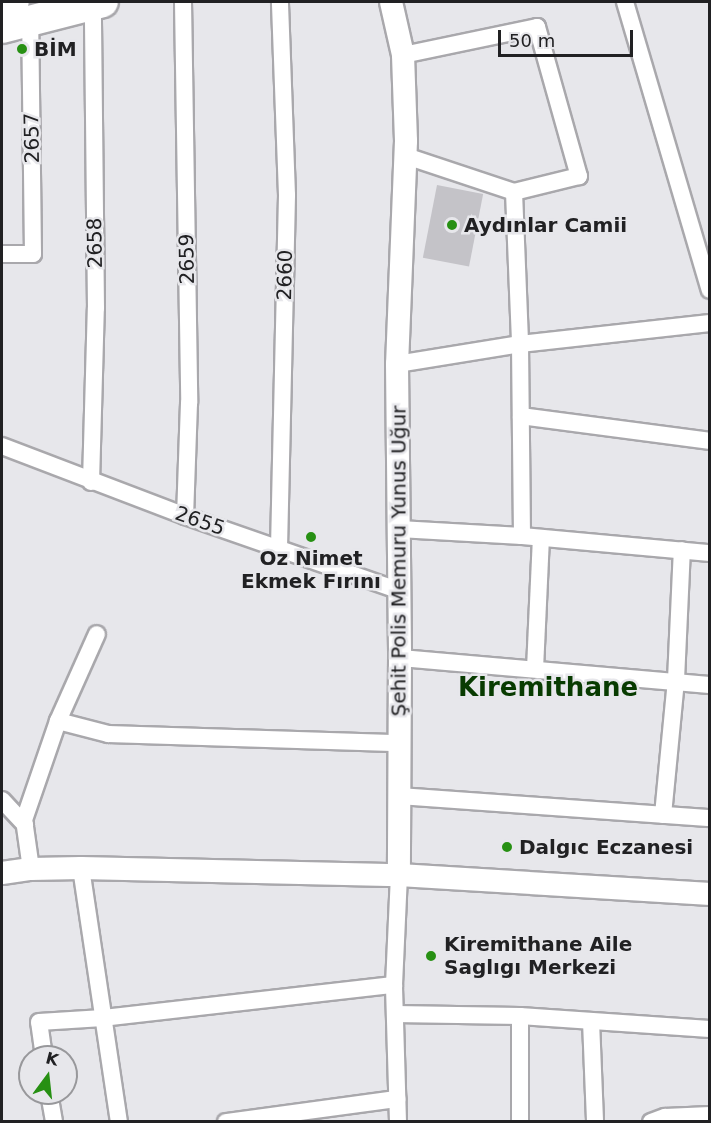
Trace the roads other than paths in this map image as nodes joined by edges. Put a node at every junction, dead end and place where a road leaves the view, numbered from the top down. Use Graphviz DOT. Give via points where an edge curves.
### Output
graph roads {
  1 [pos="183,2"];
  2 [pos="280,2"];
  3 [pos="391,2"];
  4 [pos="625,2"];
  5 [pos="98,3"];
  6 [pos="2,5"];
  7 [pos="22,11"];
  8 [pos="2,28"];
  9 [pos="403,55"];
  10 [pos="406,156"];
  11 [pos="514,192"];
  12 [pos="2,254"];
  13 [pos="710,290"];
  14 [pos="710,323"];
  15 [pos="520,344"];
  16 [pos="397,364"];
  17 [pos="521,416"];
  18 [pos="710,441"];
  19 [pos="2,446"];
  20 [pos="91,482"];
  21 [pos="185,516"];
  22 [pos="399,529"];
  23 [pos="522,536"];
  24 [pos="541,538"];
  25 [pos="279,548"];
  26 [pos="682,550"];
  27 [pos="710,553"];
  28 [pos="400,591"];
  29 [pos="97,634"];
  30 [pos="400,658"];
  31 [pos="535,669"];
  32 [pos="676,680"];
  33 [pos="710,685"];
  34 [pos="58,721"];
  35 [pos="400,743"];
  36 [pos="400,796"];
  37 [pos="2,800"];
  38 [pos="663,815"];
  39 [pos="710,818"];
  40 [pos="25,825"];
  41 [pos="31,868"];
  42 [pos="81,868"];
  43 [pos="2,873"];
  44 [pos="399,874"];
  45 [pos="710,894"];
  46 [pos="394,985"];
  47 [pos="395,1014"];
  48 [pos="520,1016"];
  49 [pos="103,1018"];
  50 [pos="591,1021"];
  51 [pos="710,1029"];
  52 [pos="42,1045"];
  53 [pos="397,1099"];
  54 [pos="51,1105"];
  55 [pos="710,1115"];
  56 [pos="54,1122"];
  57 [pos="119,1122"];
  58 [pos="226,1122"];
  59 [pos="398,1122"];
  60 [pos="519,1122"];
  61 [pos="595,1122"];
  62 [pos="651,1122"];
  1 -- 21 [label="street, 2659" via="189,404"];
  2 -- 25 [label="street, 2660" via="287,195"];
  3 -- 9 [label="main road, Şehit Polis Memuru Yunus Uğur"];
  4 -- 13 [label="street"];
  5 -- 7 [label="highway"];
  5 -- 20 [label="street, 2658"];
  6 -- 7 [label="highway"];
  7 -- 8 [label="highway"];
  7 -- 12 [label="street, 2657" via="33,254"];
  9 -- 10 [label="main road, Şehit Polis Memuru Yunus Uğur"];
  9 -- 11 [label="street" via="537,27 579,176"];
  10 -- 11 [label="street"];
  10 -- 16 [label="main road, Şehit Polis Memuru Yunus Uğur"];
  11 -- 15 [label="street"];
  14 -- 15 [label="street"];
  15 -- 16 [label="street"];
  15 -- 17 [label="street"];
  16 -- 22 [label="main road, Şehit Polis Memuru Yunus Uğur"];
  17 -- 18 [label="street"];
  17 -- 23 [label="street"];
  19 -- 20 [label="street, 2655"];
  20 -- 21 [label="street, 2655"];
  21 -- 25 [label="street, 2655"];
  22 -- 23 [label="street"];
  22 -- 28 [label="main road, Şehit Polis Memuru Yunus Uğur"];
  23 -- 24 [label="street"];
  24 -- 26 [label="street"];
  24 -- 31 [label="street"];
  25 -- 28 [label="street, 2655"];
  26 -- 27 [label="street"];
  26 -- 32 [label="street"];
  28 -- 30 [label="main road, Şehit Polis Memuru Yunus Uğur"];
  29 -- 34 [label="street"];
  30 -- 31 [label="street"];
  30 -- 35 [label="main road, Şehit Polis Memuru Yunus Uğur"];
  31 -- 32 [label="street"];
  32 -- 33 [label="street"];
  32 -- 38 [label="street"];
  34 -- 35 [label="street" via="108,734"];
  34 -- 40 [label="street"];
  35 -- 36 [label="main road, Şehit Polis Memuru Yunus Uğur"];
  36 -- 38 [label="street"];
  36 -- 44 [label="main road, Şehit Polis Memuru Yunus Uğur"];
  37 -- 40 [label="street"];
  38 -- 39 [label="street"];
  40 -- 41 [label="street"];
  41 -- 42 [label="main road"];
  41 -- 43 [label="main road"];
  42 -- 44 [label="main road"];
  42 -- 49 [label="street"];
  44 -- 45 [label="main road"];
  44 -- 46 [label="street, Şehit Polis Memuru Yunus Uğur"];
  46 -- 47 [label="street, Şehit Polis Memuru Yunus Uğur"];
  46 -- 49 [label="street"];
  47 -- 48 [label="street"];
  47 -- 53 [label="street, Şehit Polis Memuru Yunus Uğur"];
  48 -- 50 [label="street"];
  48 -- 60 [label="street"];
  49 -- 52 [label="street" via="39,1022"];
  49 -- 57 [label="street"];
  50 -- 51 [label="street"];
  50 -- 61 [label="street"];
  53 -- 58 [label="street"];
  53 -- 59 [label="street, Şehit Polis Memuru Yunus Uğur"];
  54 -- 56 [label="street"];
  55 -- 62 [label="street" via="665,1117"];
}
